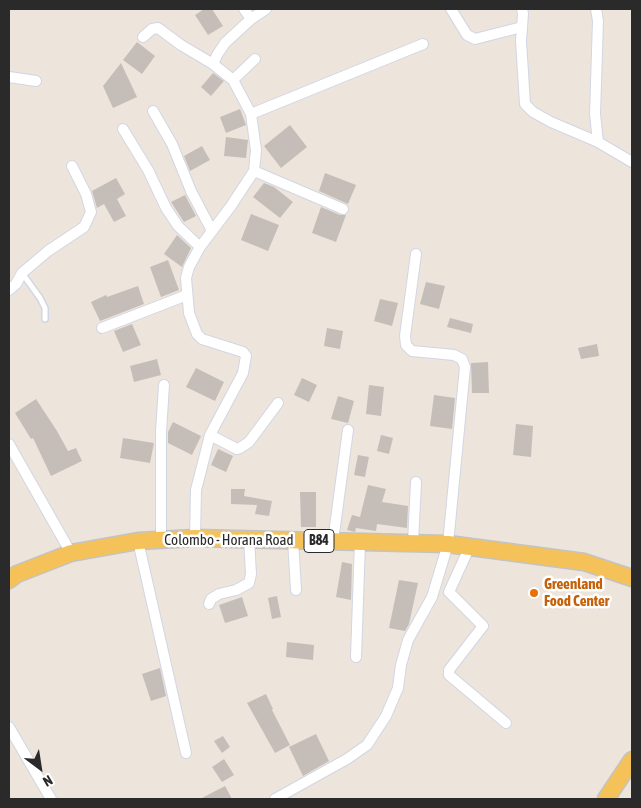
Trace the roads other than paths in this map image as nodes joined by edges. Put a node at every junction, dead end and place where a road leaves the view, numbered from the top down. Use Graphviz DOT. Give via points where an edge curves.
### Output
graph roads {
  1 [pos="244,9"];
  2 [pos="266,9"];
  3 [pos="451,9"];
  4 [pos="522,9"];
  5 [pos="596,9"];
  6 [pos="251,19"];
  7 [pos="522,27"];
  8 [pos="143,38"];
  9 [pos="423,44"];
  10 [pos="255,59"];
  11 [pos="213,64"];
  12 [pos="9,77"];
  13 [pos="232,80"];
  14 [pos="36,81"];
  15 [pos="153,112"];
  16 [pos="251,114"];
  17 [pos="123,129"];
  18 [pos="598,142"];
  19 [pos="632,162"];
  20 [pos="72,166"];
  21 [pos="254,171"];
  22 [pos="343,209"];
  23 [pos="212,231"];
  24 [pos="200,247"];
  25 [pos="416,254"];
  26 [pos="22,273"];
  27 [pos="9,290"];
  28 [pos="187,295"];
  29 [pos="45,319"];
  30 [pos="102,328"];
  31 [pos="164,385"];
  32 [pos="278,403"];
  33 [pos="348,430"];
  34 [pos="210,435"];
  35 [pos="9,444"];
  36 [pos="416,482"];
  37 [pos="195,538"];
  38 [pos="249,539"];
  39 [pos="161,540"];
  40 [pos="293,540"];
  41 [pos="138,541"];
  42 [pos="334,541"];
  43 [pos="360,542"];
  44 [pos="413,543"];
  45 [pos="448,544"];
  46 [pos="470,546"];
  47 [pos="71,553"];
  48 [pos="632,578"];
  49 [pos="9,580"];
  50 [pos="296,590"];
  51 [pos="209,604"];
  52 [pos="356,657"];
  53 [pos="506,723"];
  54 [pos="9,727"];
  55 [pos="186,753"];
  56 [pos="632,760"];
  57 [pos="51,799"];
  58 [pos="275,799"];
  59 [pos="606,799"];
  1 -- 6 [label="street"];
  2 -- 6 [label="street"];
  3 -- 7 [label="street" via="467,35 475,38"];
  4 -- 7 [label="street"];
  5 -- 18 [label="street" via="595,114"];
  6 -- 11 [label="street" via="226,43"];
  7 -- 18 [label="street" via="525,104 551,122"];
  8 -- 11 [label="street" via="158,28"];
  9 -- 16 [label="street"];
  10 -- 13 [label="street"];
  11 -- 13 [label="street"];
  12 -- 14 [label="street"];
  13 -- 16 [label="street"];
  15 -- 23 [label="street" via="172,144"];
  16 -- 21 [label="street" via="256,150"];
  17 -- 24 [label="street" via="166,208 178,226"];
  18 -- 19 [label="street"];
  20 -- 26 [label="street" via="91,212 84,227"];
  21 -- 22 [label="street"];
  21 -- 23 [label="street"];
  23 -- 24 [label="street"];
  24 -- 28 [label="street" via="186,278"];
  25 -- 45 [label="street" via="406,345 412,351 454,355 462,359 465,367"];
  26 -- 27 [label="street"];
  26 -- 29 [label="lane" via="40,298 45,308"];
  28 -- 30 [label="street"];
  28 -- 34 [label="street" via="189,313 199,337 243,352 246,356 243,372"];
  31 -- 39 [label="street"];
  32 -- 34 [label="street" via="250,442 240,448"];
  33 -- 42 [label="street"];
  34 -- 37 [label="street" via="196,490"];
  35 -- 47 [label="street"];
  36 -- 44 [label="street"];
  37 -- 38 [label="main road, Colombo - Horana Road / B84"];
  37 -- 39 [label="main road, Colombo - Horana Road / B84"];
  38 -- 40 [label="main road, Colombo - Horana Road / B84"];
  38 -- 51 [label="street" via="252,574 249,583 219,594"];
  39 -- 41 [label="main road, Colombo - Horana Road / B84"];
  40 -- 42 [label="main road, Colombo - Horana Road / B84"];
  40 -- 50 [label="street"];
  41 -- 47 [label="main road, Colombo - Horana Road / B84"];
  41 -- 55 [label="street"];
  42 -- 43 [label="main road, Colombo - Horana Road / B84"];
  43 -- 44 [label="main road, Colombo - Horana Road / B84"];
  43 -- 52 [label="street"];
  44 -- 45 [label="main road, Colombo - Horana Road / B84"];
  45 -- 46 [label="main road, Colombo - Horana Road / B84"];
  45 -- 58 [label="street" via="432,598 408,640 398,688 386,716 367,744 347,759"];
  46 -- 48 [label="main road, Colombo - Horana Road / B84" via="584,562"];
  46 -- 53 [label="street" via="449,592 483,626 449,670 449,675"];
  47 -- 49 [label="main road, Colombo - Horana Road / B84"];
  54 -- 57 [label="street"];
  56 -- 59 [label="main road"];
}
